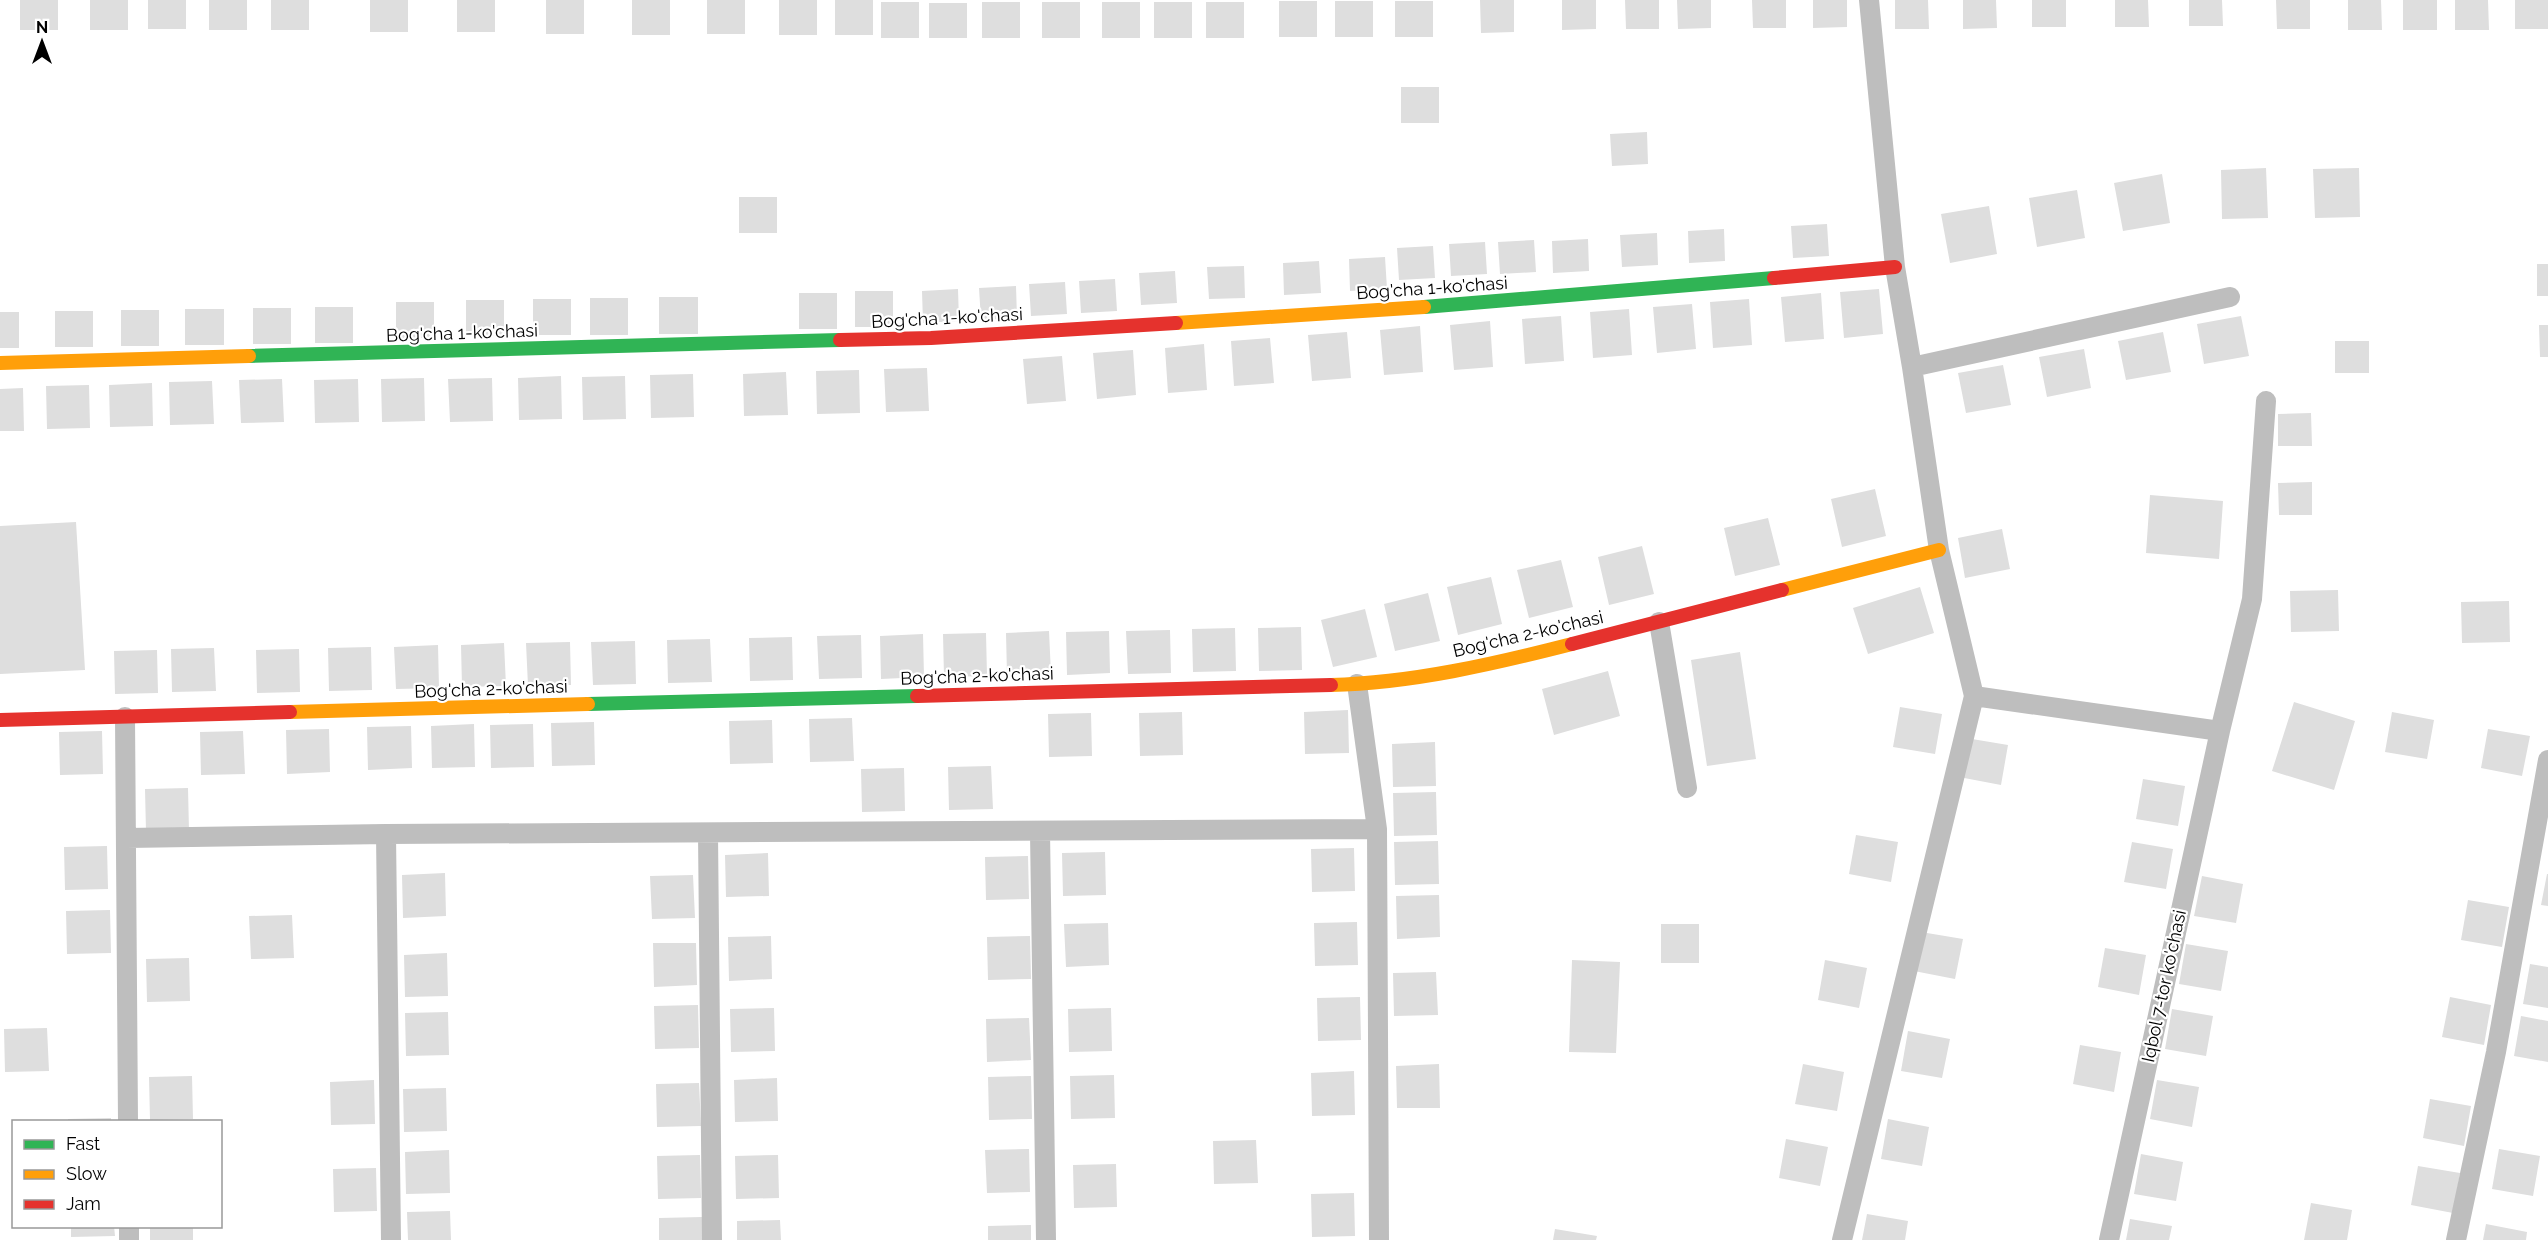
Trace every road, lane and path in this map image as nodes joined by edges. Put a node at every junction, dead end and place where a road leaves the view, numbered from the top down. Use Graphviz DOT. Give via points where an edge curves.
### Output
graph roads {
  1 [pos="1869,0"];
  2 [pos="1894,267"];
  3 [pos="2230,297"];
  4 [pos="0,363"];
  5 [pos="1912,367"];
  6 [pos="2266,401"];
  7 [pos="1939,550"];
  8 [pos="1659,622"];
  9 [pos="1357,684"];
  10 [pos="1974,696"];
  11 [pos="125,717"];
  12 [pos="0,720"];
  13 [pos="2220,731"];
  14 [pos="2548,759"];
  15 [pos="1687,788"];
  16 [pos="1377,829"];
  17 [pos="1040,832"];
  18 [pos="386,834"];
  19 [pos="708,834"];
  20 [pos="126,838"];
  21 [pos="128,1120"];
  22 [pos="391,1240"];
  23 [pos="712,1240"];
  24 [pos="1046,1240"];
  25 [pos="1379,1240"];
  26 [pos="1842,1240"];
  27 [pos="2109,1240"];
  28 [pos="2457,1240"];
  1 -- 2 [label="street"];
  2 -- 4 [label="street, Bog'cha 1-ko'chasi" via="1473,304 931,338"];
  2 -- 5 [label="street"];
  3 -- 5 [label="street"];
  5 -- 7 [label="street"];
  6 -- 13 [label="street, Iqbol 7-tor ko'chasi" via="2252,599"];
  7 -- 8 [label="street, Bog'cha 2-ko'chasi"];
  7 -- 10 [label="street"];
  8 -- 9 [label="street, Bog'cha 2-ko'chasi" via="1494,664"];
  8 -- 15 [label="street"];
  9 -- 11 [label="street, Bog'cha 2-ko'chasi"];
  9 -- 16 [label="street"];
  10 -- 13 [label="street"];
  10 -- 26 [label="street"];
  11 -- 12 [label="street, Bog'cha 2-ko'chasi"];
  11 -- 20 [label="street"];
  13 -- 27 [label="street, Iqbol 7-tor ko'chasi"];
  14 -- 28 [label="street" via="2496,1052"];
  16 -- 17 [label="street"];
  16 -- 25 [label="street"];
  17 -- 19 [label="street"];
  17 -- 24 [label="street"];
  18 -- 19 [label="street"];
  18 -- 20 [label="street"];
  18 -- 22 [label="street"];
  19 -- 23 [label="street"];
  20 -- 21 [label="street"];
}
